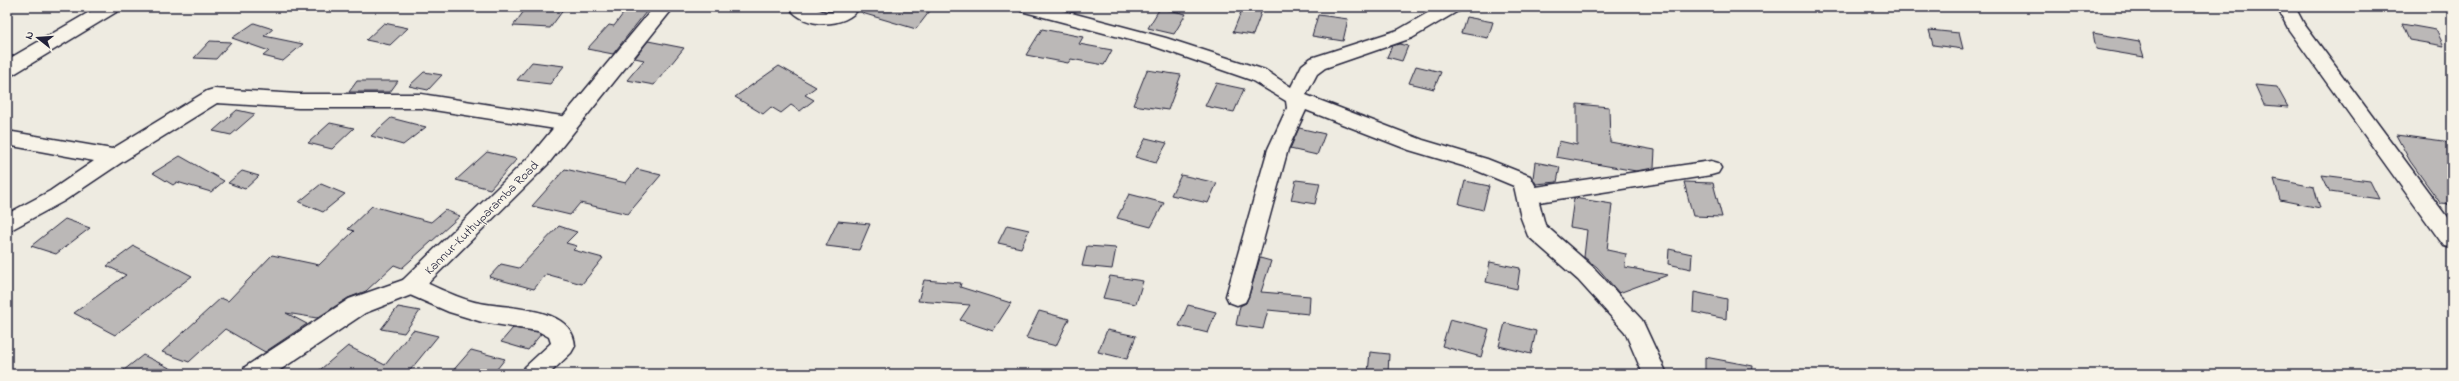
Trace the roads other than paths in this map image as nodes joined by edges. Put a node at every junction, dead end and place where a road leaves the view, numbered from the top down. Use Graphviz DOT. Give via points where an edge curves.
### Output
graph roads {
  1 [pos="112,7"];
  2 [pos="664,7"];
  3 [pos="798,7"];
  4 [pos="851,7"];
  5 [pos="1027,7"];
  6 [pos="1452,7"];
  7 [pos="2286,7"];
  8 [pos="7,69"];
  9 [pos="1295,98"];
  10 [pos="568,124"];
  11 [pos="7,138"];
  12 [pos="115,157"];
  13 [pos="1711,168"];
  14 [pos="1527,196"];
  15 [pos="7,224"];
  16 [pos="2452,240"];
  17 [pos="410,286"];
  18 [pos="1237,296"];
  19 [pos="254,374"];
  20 [pos="533,374"];
  21 [pos="1654,374"];
  1 -- 8 [label="street"];
  2 -- 10 [label="main road, Kannur-Kuthuparamba Road"];
  3 -- 4 [label="street" via="826,20 846,12"];
  5 -- 9 [label="street" via="1159,42 1258,75"];
  6 -- 9 [label="street" via="1404,34 1318,63 1309,70"];
  7 -- 16 [label="street" via="2296,26"];
  9 -- 14 [label="street" via="1416,144 1507,174 1523,181"];
  9 -- 18 [label="street" via="1297,108 1278,149"];
  10 -- 12 [label="street" via="421,101 298,101 214,96"];
  10 -- 17 [label="main road, Kannur-Kuthuparamba Road" via="540,158"];
  11 -- 12 [label="street"];
  12 -- 15 [label="street" via="57,196"];
  13 -- 14 [label="street"];
  14 -- 21 [label="street" via="1532,223 1536,230 1586,274 1634,326"];
  17 -- 19 [label="main road, Kannur-Kuthuparamba Road" via="357,306"];
  17 -- 20 [label="street" via="431,297 474,311 528,319 556,329 563,338 563,346"];
}
